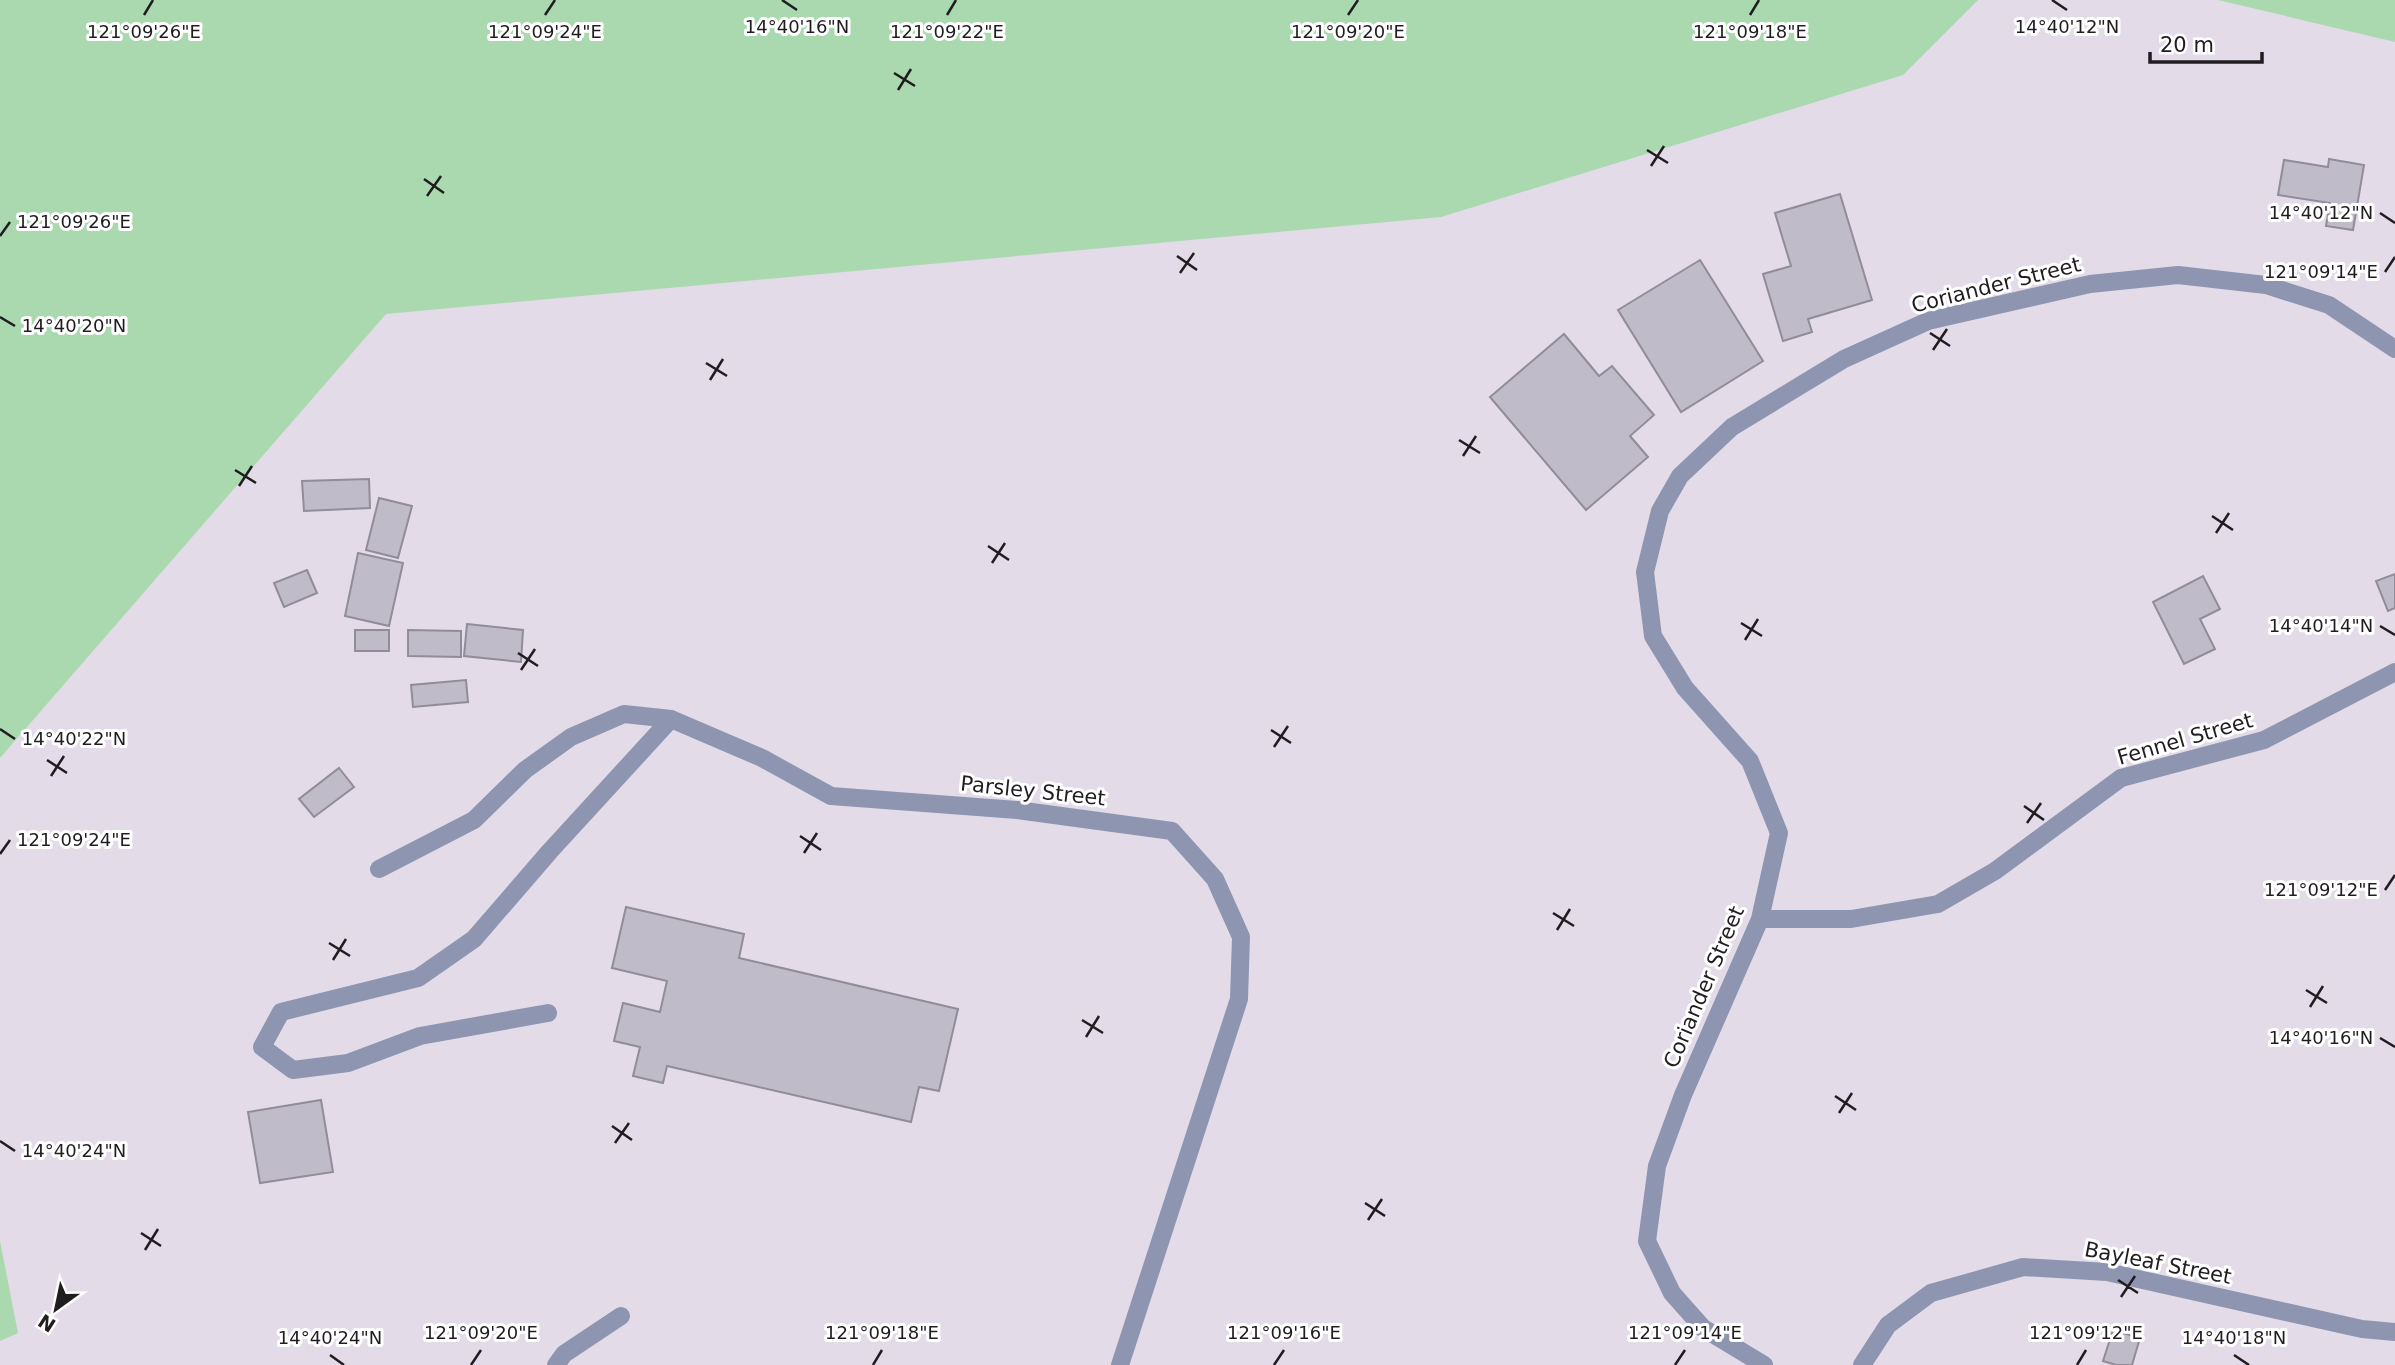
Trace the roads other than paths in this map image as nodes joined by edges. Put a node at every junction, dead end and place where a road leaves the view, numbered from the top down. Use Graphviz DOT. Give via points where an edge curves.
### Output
graph roads {
  1 [pos="2395,349"];
  2 [pos="2395,672"];
  3 [pos="671,719"];
  4 [pos="379,869"];
  5 [pos="1760,919"];
  6 [pos="548,1013"];
  7 [pos="621,1316"];
  8 [pos="2395,1332"];
  9 [pos="556,1365"];
  10 [pos="1120,1365"];
  11 [pos="1764,1365"];
  12 [pos="1863,1365"];
  1 -- 5 [label="street, Coriander Street" via="2329,305 2266,285 2178,275 2090,284 1928,321 1844,359 1732,427 1680,476 1660,511 1645,572 1653,636 1685,688 1750,761 1779,833"];
  2 -- 5 [label="street, Fennel Street" via="2264,740 2121,778 1995,872 1938,904 1852,919"];
  3 -- 4 [label="street, Parsley Street" via="624,714 571,737 525,770 474,820"];
  3 -- 6 [label="street" via="474,939 418,978 281,1012 262,1046 293,1070 348,1063 421,1037"];
  3 -- 10 [label="street, Parsley Street" via="762,758 831,796 1017,810 1172,831 1215,879 1241,937 1239,999"];
  5 -- 11 [label="street, Coriander Street" via="1657,1166 1647,1241 1672,1293 1703,1328"];
  7 -- 9 [label="street" via="564,1354"];
  8 -- 12 [label="street, Bayleaf Street" via="2362,1329 2107,1272 2023,1267 1931,1293 1888,1325"];
}
